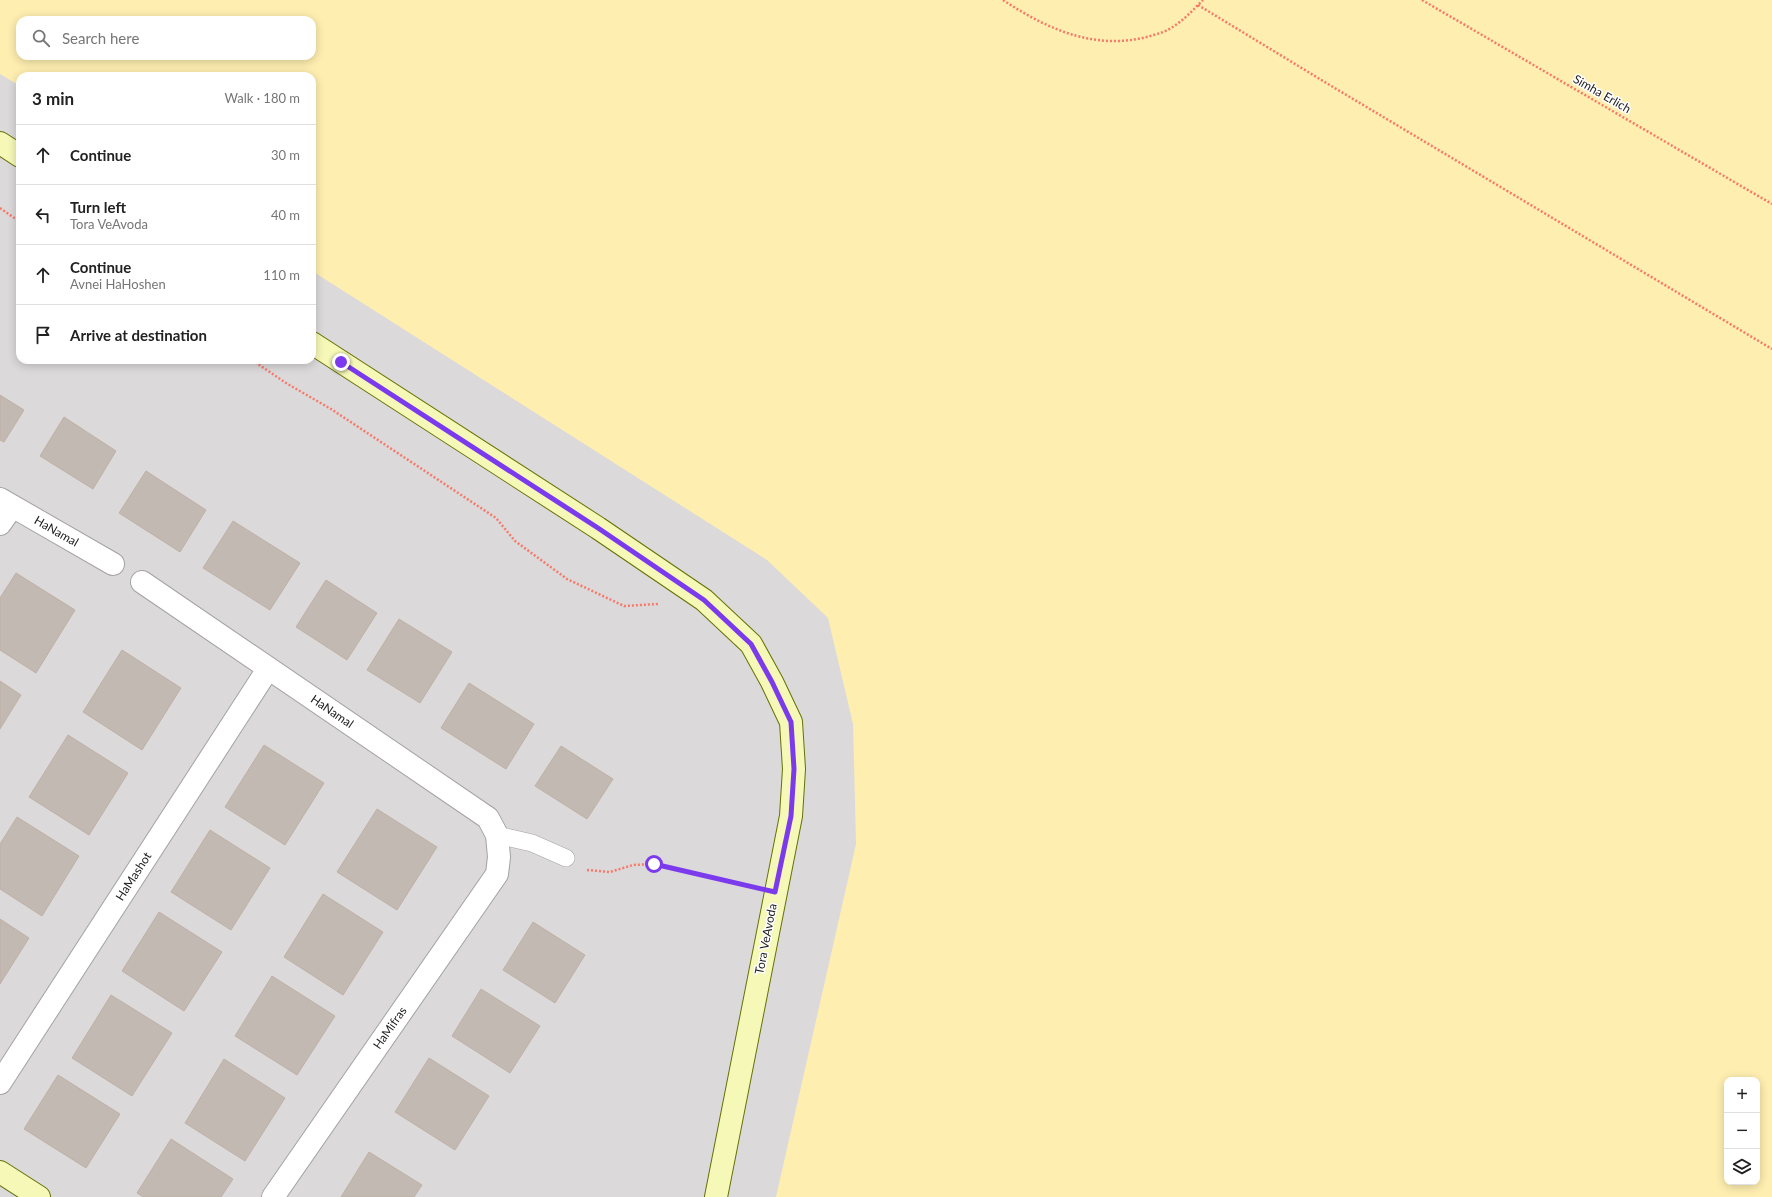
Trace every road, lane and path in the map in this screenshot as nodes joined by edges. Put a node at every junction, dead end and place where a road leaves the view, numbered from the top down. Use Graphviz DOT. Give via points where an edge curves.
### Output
graph roads {
  1 [pos="1003,0"];
  2 [pos="1203,0"];
  3 [pos="1422,0"];
  4 [pos="1198,5"];
  5 [pos="0,143"];
  6 [pos="16,153"];
  7 [pos="1772,204"];
  8 [pos="0,208"];
  9 [pos="16,219"];
  10 [pos="316,346"];
  11 [pos="1772,349"];
  12 [pos="258,364"];
  13 [pos="4,510"];
  14 [pos="113,564"];
  15 [pos="142,582"];
  16 [pos="660,603"];
  17 [pos="268,669"];
  18 [pos="497,835"];
  19 [pos="499,857"];
  20 [pos="566,858"];
  21 [pos="775,892"];
  22 [pos="0,1083"];
  23 [pos="0,1172"];
  24 [pos="39,1197"];
  25 [pos="273,1197"];
  26 [pos="716,1197"];
  1 -- 4 [label="path" via="1027,16 1060,32 1088,39 1124,41 1158,34 1181,22"];
  2 -- 4 [label="path"];
  3 -- 7 [label="path, Simha Erlich"];
  4 -- 11 [label="path"];
  5 -- 6 [label="street"];
  8 -- 9 [label="path"];
  10 -- 21 [label="street, Tora VeAvoda" via="704,600 751,644 791,722 794,769 791,816"];
  12 -- 16 [label="path" via="496,518 515,541 567,579 624,606"];
  13 -- 14 [label="street, HaNamal"];
  15 -- 17 [label="street, HaNamal"];
  17 -- 18 [label="street, HaNamal" via="488,818"];
  17 -- 22 [label="street, HaMashot"];
  18 -- 19 [label="street, HaNamal"];
  18 -- 20 [label="lane" via="532,843"];
  19 -- 25 [label="street, HaMifras" via="497,874"];
  20 -- 21 [label="path" via="590,871 610,872 633,865 654,864"];
  21 -- 26 [label="street, Tora VeAvoda"];
  23 -- 24 [label="street"];
}
